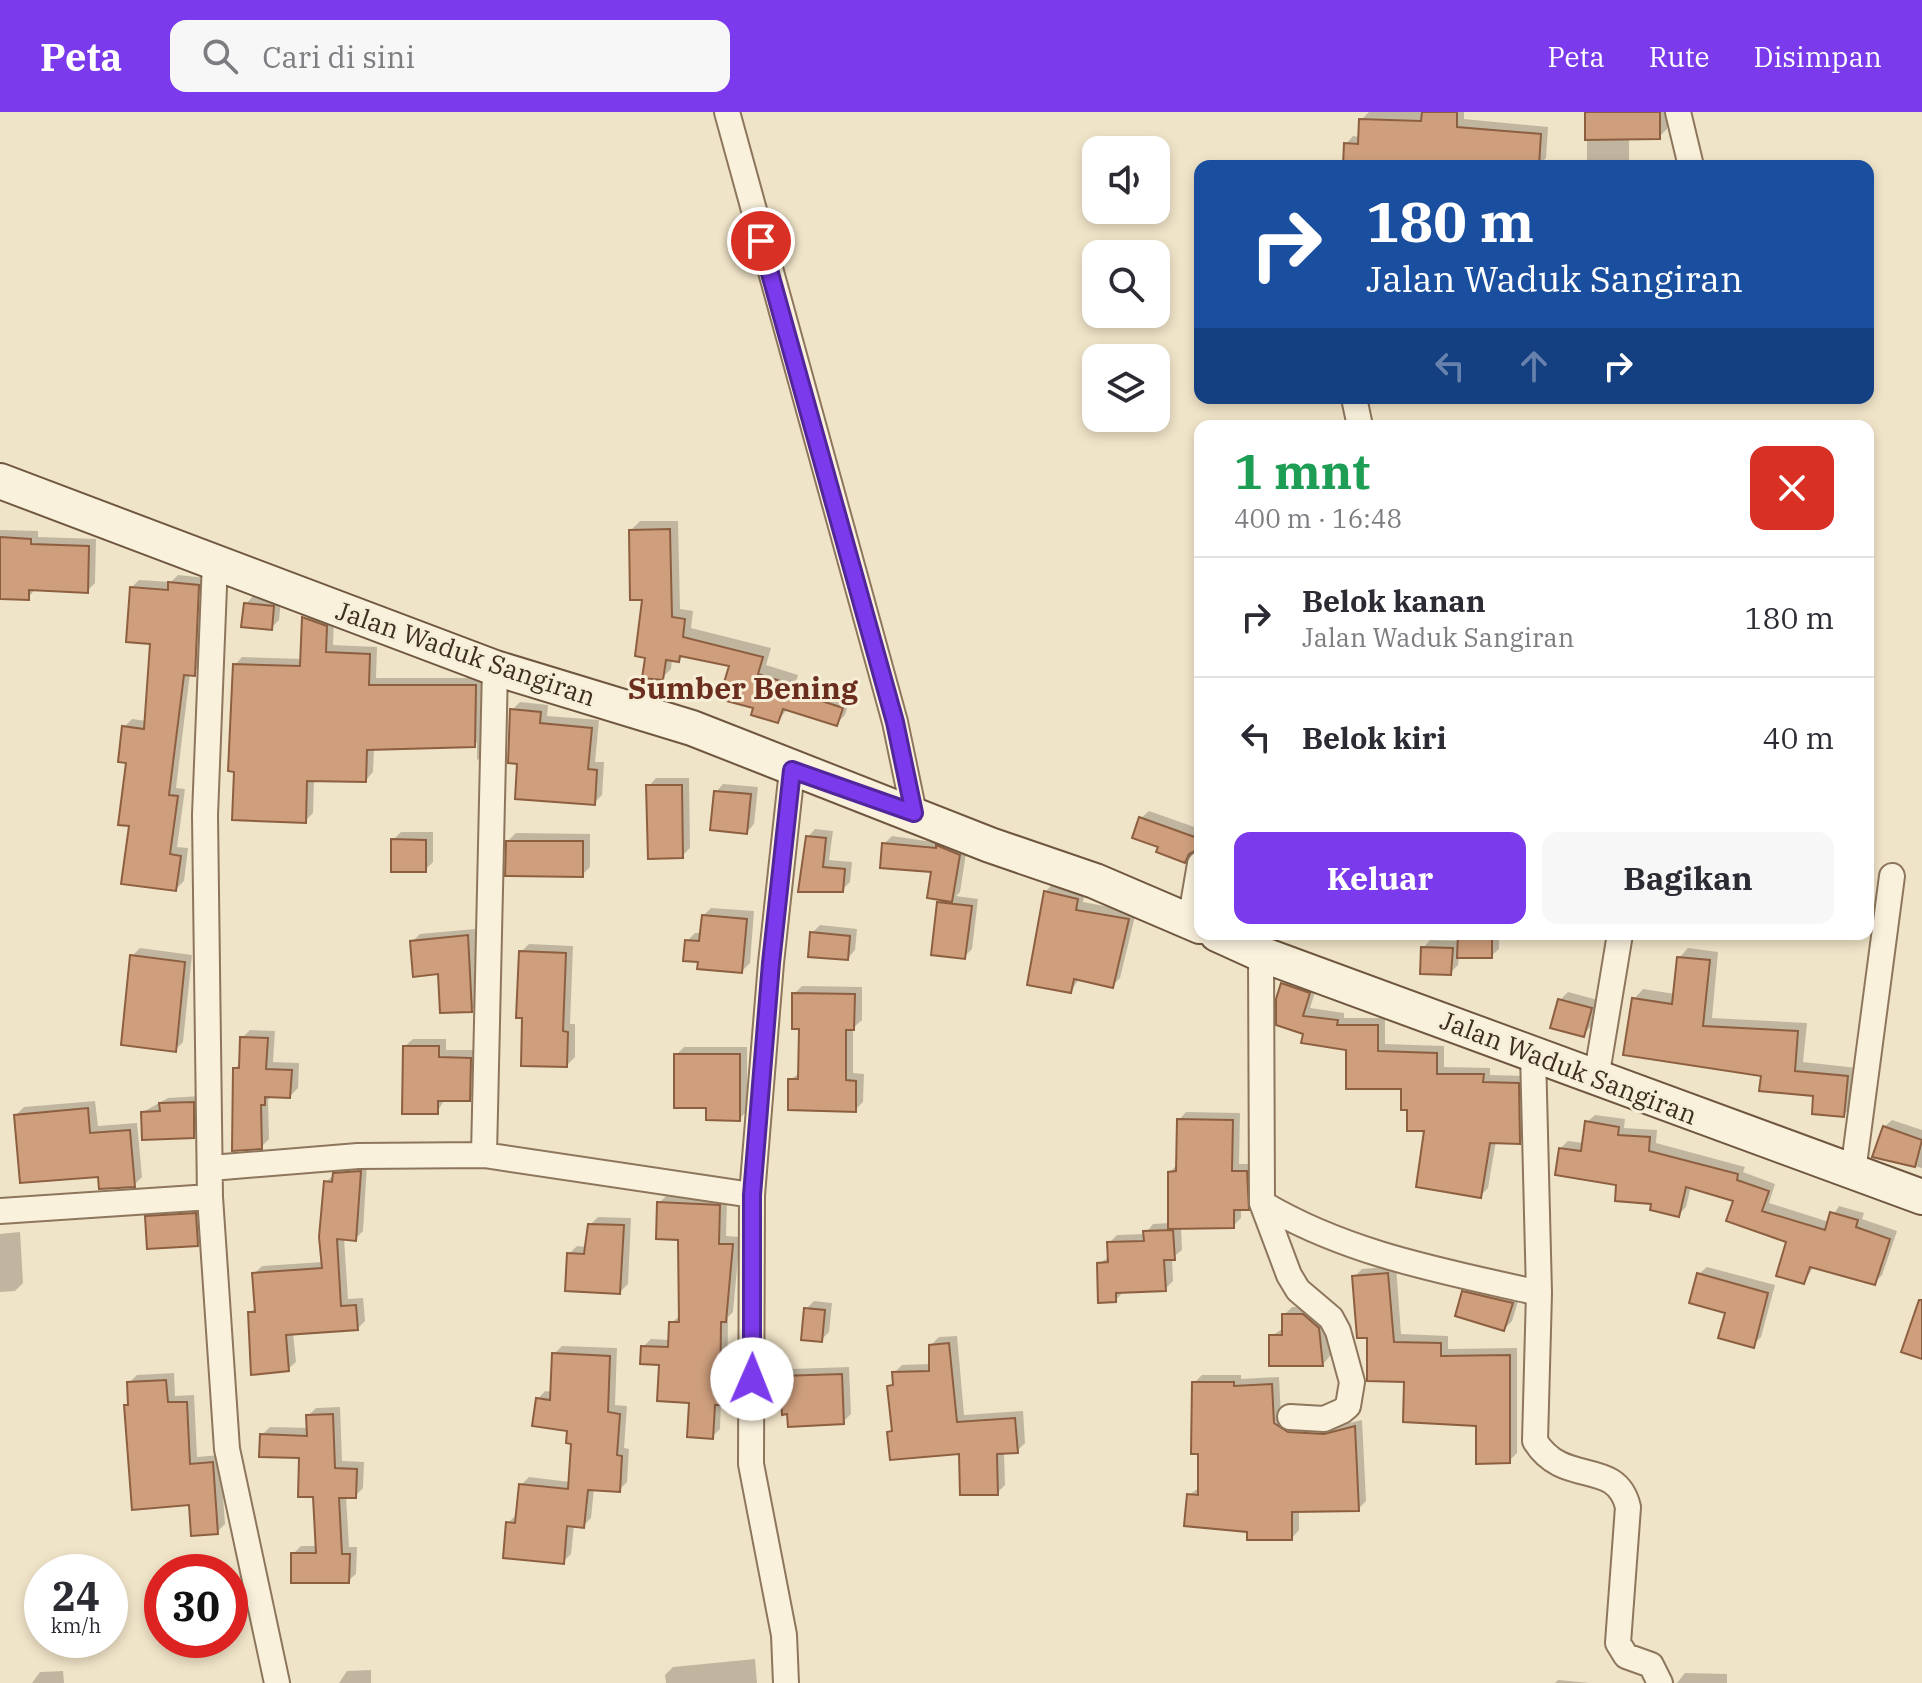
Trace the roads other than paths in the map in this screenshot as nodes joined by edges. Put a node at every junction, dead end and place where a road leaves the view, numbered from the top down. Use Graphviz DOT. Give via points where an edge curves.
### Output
graph roads {
  1 [pos="727,112"];
  2 [pos="1678,112"];
  3 [pos="1690,160"];
  4 [pos="0,481"];
  5 [pos="215,561"];
  6 [pos="495,668"];
  7 [pos="792,770"];
  8 [pos="914,813"];
  9 [pos="1892,876"];
  10 [pos="1194,924"];
  11 [pos="1230,940"];
  12 [pos="1619,940"];
  13 [pos="1261,954"];
  14 [pos="1533,1054"];
  15 [pos="1596,1079"];
  16 [pos="484,1155"];
  17 [pos="211,1168"];
  18 [pos="1853,1172"];
  19 [pos="752,1195"];
  20 [pos="210,1197"];
  21 [pos="1922,1197"];
  22 [pos="1262,1203"];
  23 [pos="0,1211"];
  24 [pos="1539,1293"];
  25 [pos="1290,1417"];
  26 [pos="277,1683"];
  27 [pos="786,1683"];
  28 [pos="1660,1683"];
  1 -- 8 [label="street" via="895,722"];
  2 -- 3 [label="street"];
  4 -- 5 [label="street, Jalan Waduk Sangiran"];
  5 -- 6 [label="street, Jalan Waduk Sangiran"];
  5 -- 17 [label="street" via="205,815"];
  6 -- 7 [label="street, Jalan Waduk Sangiran" via="692,728"];
  6 -- 16 [label="street"];
  7 -- 8 [label="street, Jalan Waduk Sangiran"];
  7 -- 19 [label="street"];
  8 -- 10 [label="street, Jalan Waduk Sangiran"];
  9 -- 18 [label="street"];
  11 -- 13 [label="street, Jalan Waduk Sangiran"];
  12 -- 15 [label="street"];
  13 -- 14 [label="street, Jalan Waduk Sangiran"];
  13 -- 22 [label="street"];
  14 -- 15 [label="street, Jalan Waduk Sangiran"];
  14 -- 24 [label="street"];
  15 -- 18 [label="street, Jalan Waduk Sangiran"];
  16 -- 17 [label="street" via="358,1156"];
  16 -- 19 [label="street"];
  17 -- 20 [label="street"];
  18 -- 21 [label="street, Jalan Waduk Sangiran"];
  19 -- 27 [label="street" via="751,1464 784,1635"];
  20 -- 23 [label="street"];
  20 -- 26 [label="street" via="227,1449"];
  22 -- 24 [label="street" via="1304,1228 1363,1251"];
  22 -- 25 [label="street" via="1289,1275 1338,1331 1352,1382 1348,1406 1342,1411 1324,1419"];
  24 -- 28 [label="street" via="1535,1441 1548,1459 1616,1482 1625,1493 1618,1643 1626,1656 1651,1665"];
}
